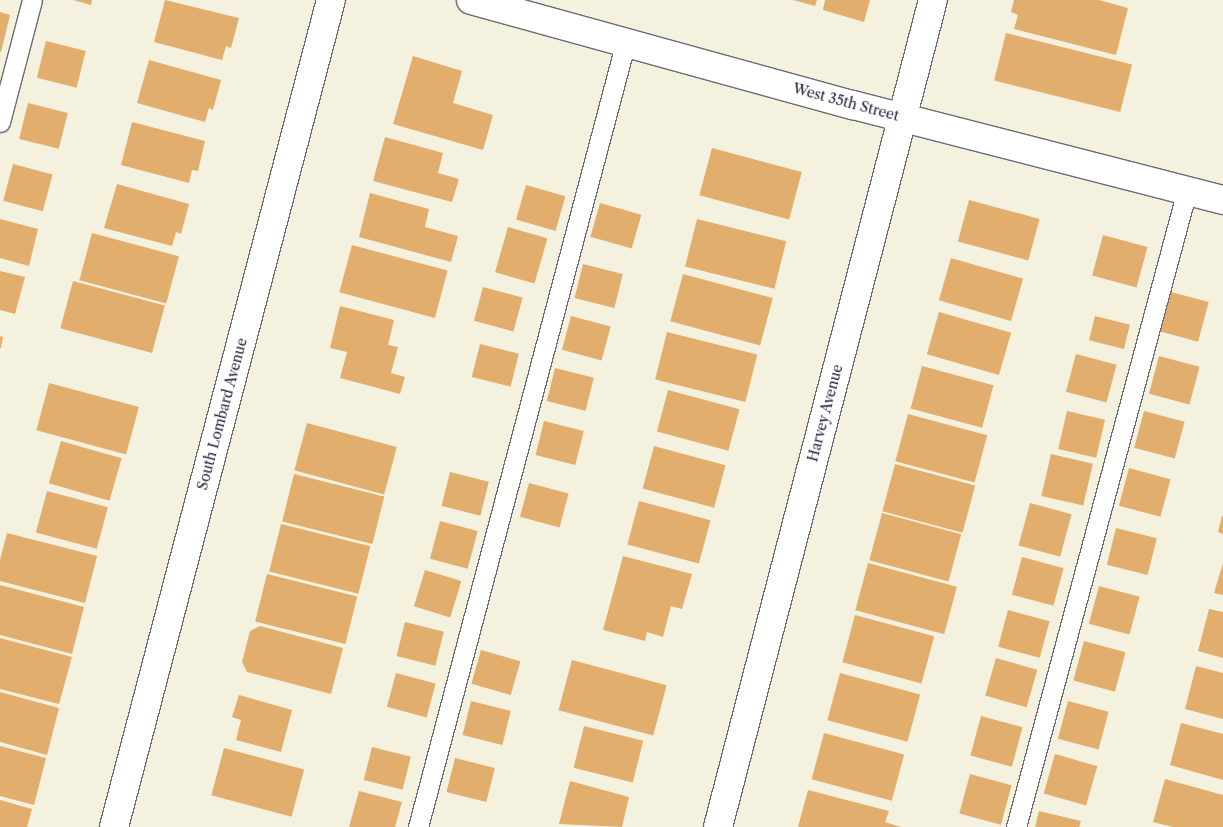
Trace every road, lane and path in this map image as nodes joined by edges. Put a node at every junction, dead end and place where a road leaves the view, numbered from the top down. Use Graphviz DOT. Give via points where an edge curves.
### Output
graph roads {
  1 [pos="32,0"];
  2 [pos="331,0"];
  3 [pos="471,0"];
  4 [pos="933,0"];
  5 [pos="626,41"];
  6 [pos="902,117"];
  7 [pos="0,122"];
  8 [pos="1187,190"];
  9 [pos="1223,200"];
  10 [pos="114,827"];
  11 [pos="418,827"];
  12 [pos="718,827"];
  13 [pos="1016,827"];
  1 -- 7 [label="lane"];
  2 -- 10 [label="street, South Lombard Avenue"];
  3 -- 5 [label="street, West 35th Street"];
  4 -- 6 [label="street, Harvey Avenue"];
  5 -- 6 [label="street, West 35th Street"];
  5 -- 11 [label="lane"];
  6 -- 8 [label="street, West 35th Street"];
  6 -- 12 [label="street, Harvey Avenue"];
  8 -- 9 [label="street, West 35th Street"];
  8 -- 13 [label="lane"];
}
